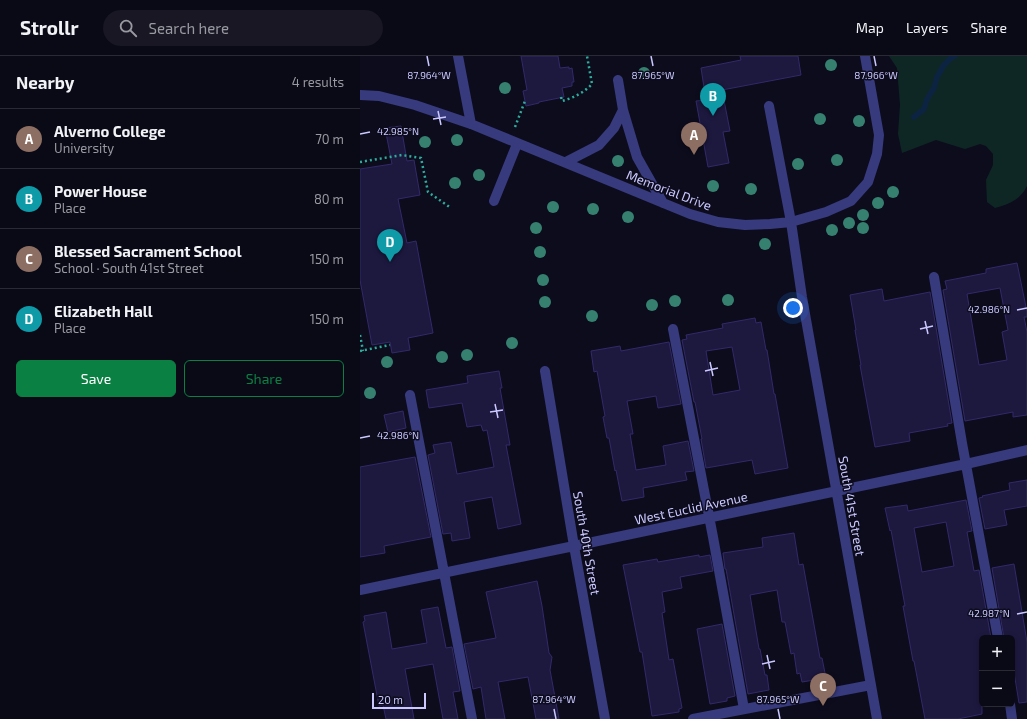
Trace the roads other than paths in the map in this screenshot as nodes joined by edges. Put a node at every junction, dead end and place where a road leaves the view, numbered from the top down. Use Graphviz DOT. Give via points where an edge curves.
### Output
graph roads {
  1 [pos="458,56"];
  2 [pos="865,56"];
  3 [pos="618,80"];
  4 [pos="360,95"];
  5 [pos="769,106"];
  6 [pos="623,110"];
  7 [pos="471,124"];
  8 [pos="514,142"];
  9 [pos="566,162"];
  10 [pos="494,200"];
  11 [pos="663,203"];
  12 [pos="791,222"];
  13 [pos="934,277"];
  14 [pos="672,329"];
  15 [pos="545,371"];
  16 [pos="410,395"];
  17 [pos="1027,450"];
  18 [pos="966,464"];
  19 [pos="836,491"];
  20 [pos="709,518"];
  21 [pos="574,546"];
  22 [pos="444,572"];
  23 [pos="360,590"];
  24 [pos="997,635"];
  25 [pos="871,685"];
  26 [pos="1010,707"];
  27 [pos="744,709"];
  28 [pos="472,719"];
  29 [pos="605,719"];
  30 [pos="692,719"];
  31 [pos="877,719"];
  32 [pos="1012,719"];
  1 -- 7 [label="street"];
  2 -- 12 [label="street, Memorial Drive" via="878,135 877,154 868,182 851,201 826,212"];
  3 -- 6 [label="street"];
  4 -- 7 [label="street, Memorial Drive" via="379,96 415,105"];
  5 -- 12 [label="street, South 41st Street"];
  6 -- 9 [label="street" via="614,128 599,145"];
  6 -- 11 [label="street" via="638,157"];
  7 -- 8 [label="street, Memorial Drive"];
  8 -- 9 [label="street, Memorial Drive"];
  8 -- 10 [label="street"];
  9 -- 11 [label="street, Memorial Drive"];
  11 -- 12 [label="street, Memorial Drive" via="718,222 745,225"];
  12 -- 19 [label="street, South 41st Street"];
  13 -- 18 [label="street"];
  14 -- 20 [label="street"];
  15 -- 21 [label="street, South 40th Street"];
  16 -- 22 [label="street"];
  17 -- 18 [label="street, West Euclid Avenue"];
  18 -- 19 [label="street, West Euclid Avenue"];
  18 -- 24 [label="street"];
  19 -- 20 [label="street, West Euclid Avenue"];
  19 -- 25 [label="street, South 41st Street"];
  20 -- 21 [label="street, West Euclid Avenue"];
  20 -- 27 [label="street"];
  21 -- 22 [label="street, West Euclid Avenue"];
  21 -- 29 [label="street, South 40th Street"];
  22 -- 23 [label="street, West Euclid Avenue"];
  22 -- 28 [label="street"];
  25 -- 27 [label="street"];
  25 -- 31 [label="street, South 41st Street"];
  26 -- 32 [label="street"];
  27 -- 30 [label="street"];
}
